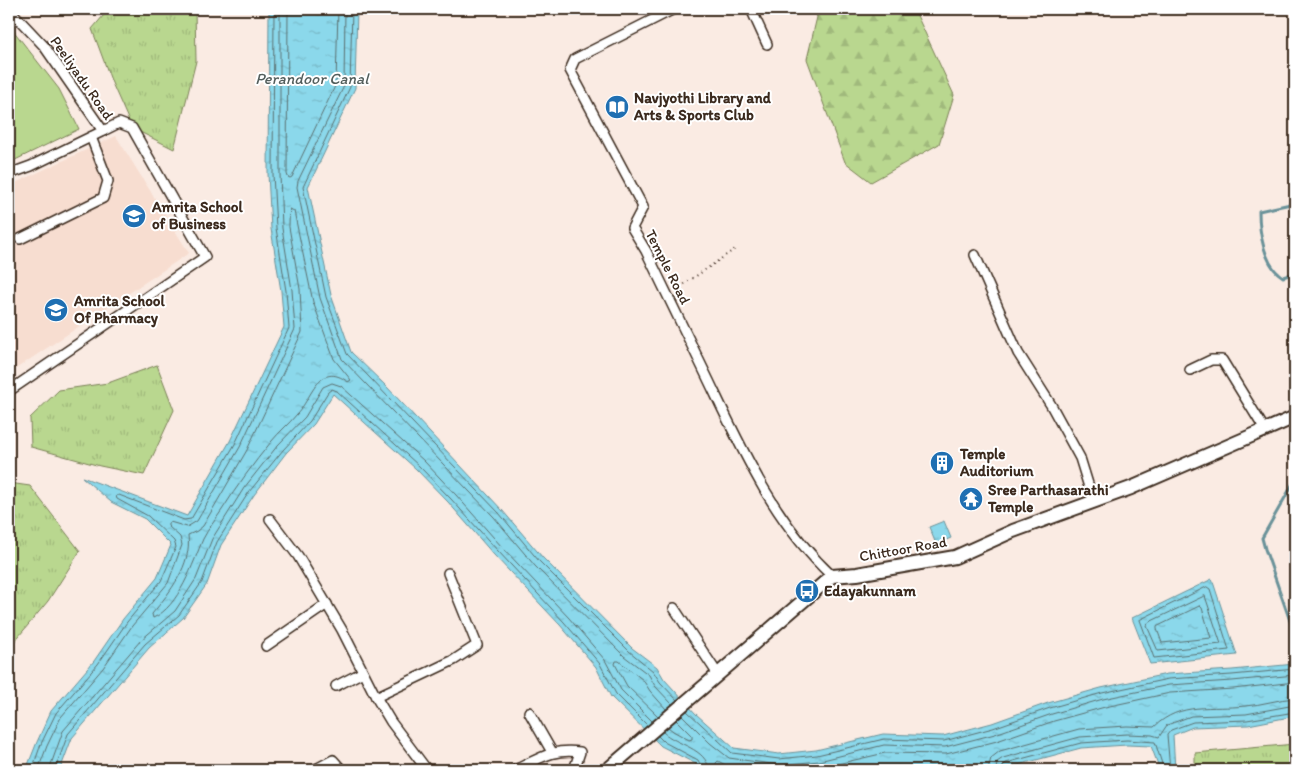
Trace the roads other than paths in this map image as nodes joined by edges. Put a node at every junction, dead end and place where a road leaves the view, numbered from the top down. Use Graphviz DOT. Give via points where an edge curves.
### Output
graph roads {
  1 [pos="9,9"];
  2 [pos="674,9"];
  3 [pos="751,9"];
  4 [pos="767,44"];
  5 [pos="103,131"];
  6 [pos="91,137"];
  7 [pos="9,174"];
  8 [pos="20,240"];
  9 [pos="975,255"];
  10 [pos="1190,370"];
  11 [pos="9,391"];
  12 [pos="1295,417"];
  13 [pos="1265,430"];
  14 [pos="1093,500"];
  15 [pos="270,519"];
  16 [pos="448,574"];
  17 [pos="832,576"];
  18 [pos="326,604"];
  19 [pos="674,608"];
  20 [pos="266,646"];
  21 [pos="363,672"];
  22 [pos="718,674"];
  23 [pos="336,686"];
  24 [pos="376,697"];
  25 [pos="529,712"];
  26 [pos="552,752"];
  27 [pos="314,770"];
  28 [pos="342,770"];
  29 [pos="427,770"];
  30 [pos="515,770"];
  31 [pos="574,770"];
  32 [pos="607,770"];
  1 -- 5 [label="street, Peeliyadu Road" via="44,46"];
  2 -- 17 [label="street, Temple Road" via="575,59 570,70 643,207 632,228 758,478 790,530"];
  3 -- 4 [label="street"];
  5 -- 6 [label="street, Peeliyadu Road"];
  5 -- 11 [label="street" via="119,123 132,128 205,257"];
  6 -- 7 [label="street, Peeliyadu Road"];
  6 -- 8 [label="street" via="108,181 103,198"];
  9 -- 14 [label="street" via="1018,353 1080,458"];
  10 -- 13 [label="street" via="1211,360 1222,360"];
  12 -- 13 [label="main road, Chittoor Road"];
  13 -- 14 [label="main road, Chittoor Road" via="1131,488"];
  14 -- 17 [label="main road, Chittoor Road" via="955,557"];
  15 -- 18 [label="street" via="298,556"];
  16 -- 24 [label="street" via="477,645 454,660"];
  17 -- 22 [label="main road"];
  18 -- 20 [label="street"];
  18 -- 21 [label="street"];
  19 -- 22 [label="street"];
  21 -- 23 [label="street"];
  21 -- 24 [label="street"];
  22 -- 32 [label="main road"];
  24 -- 29 [label="street"];
  25 -- 26 [label="street"];
  26 -- 30 [label="street"];
  26 -- 31 [label="street" via="580,752"];
  27 -- 28 [label="street" via="333,760"];
}
